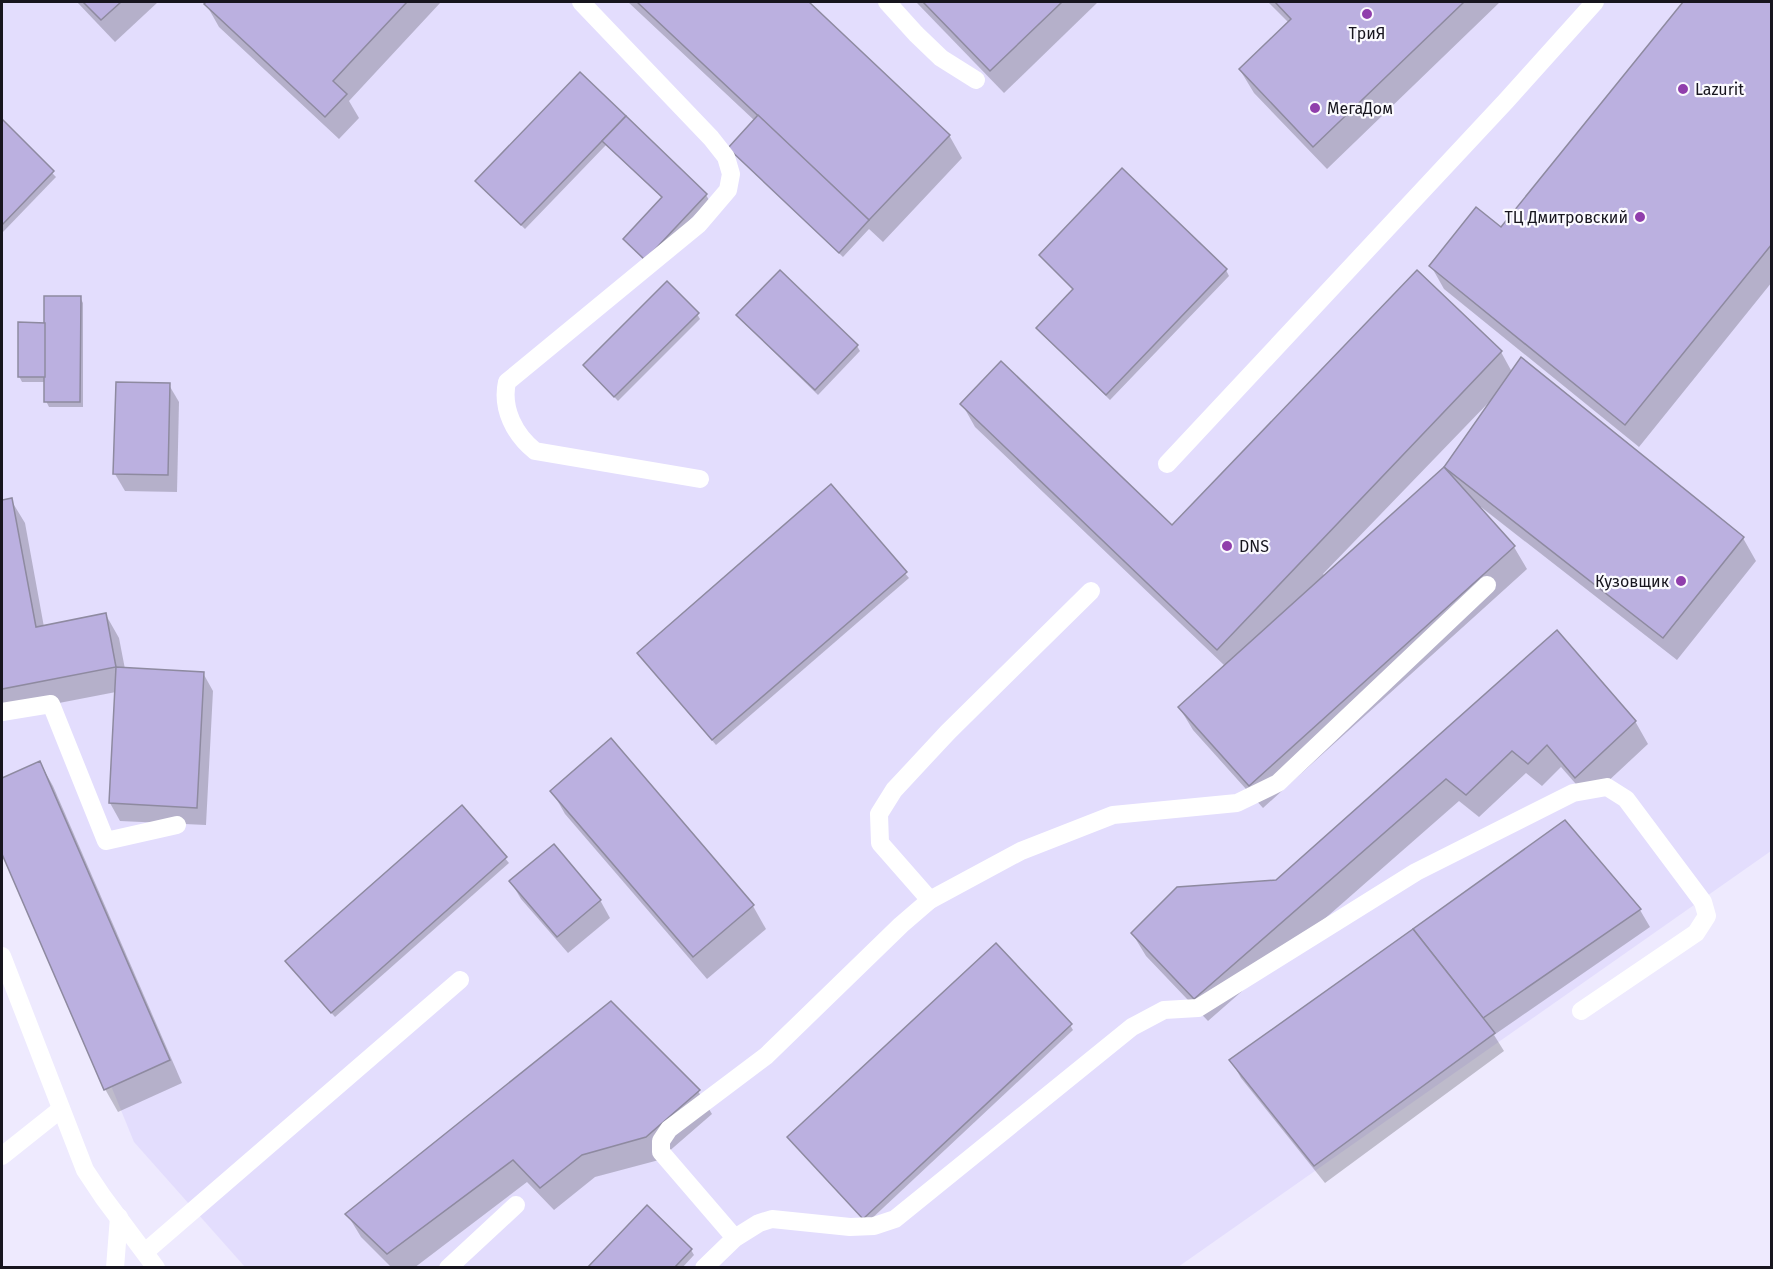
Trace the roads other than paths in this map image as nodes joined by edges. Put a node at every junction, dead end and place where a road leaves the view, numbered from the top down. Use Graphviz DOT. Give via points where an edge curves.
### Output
graph roads {
  1 [pos="582,2"];
  2 [pos="887,2"];
  3 [pos="1595,2"];
  4 [pos="976,80"];
  5 [pos="1167,464"];
  6 [pos="700,479"];
  7 [pos="1487,585"];
  8 [pos="1091,591"];
  9 [pos="2,712"];
  10 [pos="177,825"];
  11 [pos="930,900"];
  12 [pos="2,956"];
  13 [pos="460,980"];
  14 [pos="1581,1011"];
  15 [pos="61,1109"];
  16 [pos="2,1156"];
  17 [pos="516,1205"];
  18 [pos="119,1217"];
  19 [pos="735,1238"];
  20 [pos="145,1252"];
  21 [pos="115,1268"];
  22 [pos="156,1268"];
  23 [pos="448,1268"];
  24 [pos="704,1268"];
  1 -- 6 [label="lane" via="711,138 726,157 732,174 728,190 699,224 507,382 504,394 511,423 535,451"];
  2 -- 4 [label="lane" via="941,58"];
  3 -- 5 [label="lane"];
  7 -- 11 [label="lane" via="1278,783 1237,803 1113,815 1020,851"];
  8 -- 11 [label="lane" via="948,732 894,790 879,814 880,843"];
  9 -- 10 [label="lane" via="51,704 106,841"];
  11 -- 19 [label="lane" via="766,1056 669,1129 662,1141 661,1152"];
  12 -- 15 [label="lane"];
  13 -- 20 [label="lane"];
  14 -- 19 [label="lane" via="1696,933 1707,916 1703,902 1626,799 1607,787 1574,793 1416,872 1198,1008 1164,1010 1132,1027 895,1219 874,1226 850,1227 772,1219"];
  15 -- 16 [label="lane"];
  15 -- 18 [label="lane" via="85,1170"];
  17 -- 23 [label="lane"];
  18 -- 20 [label="lane"];
  18 -- 21 [label="lane"];
  19 -- 24 [label="lane"];
  20 -- 22 [label="lane"];
}
